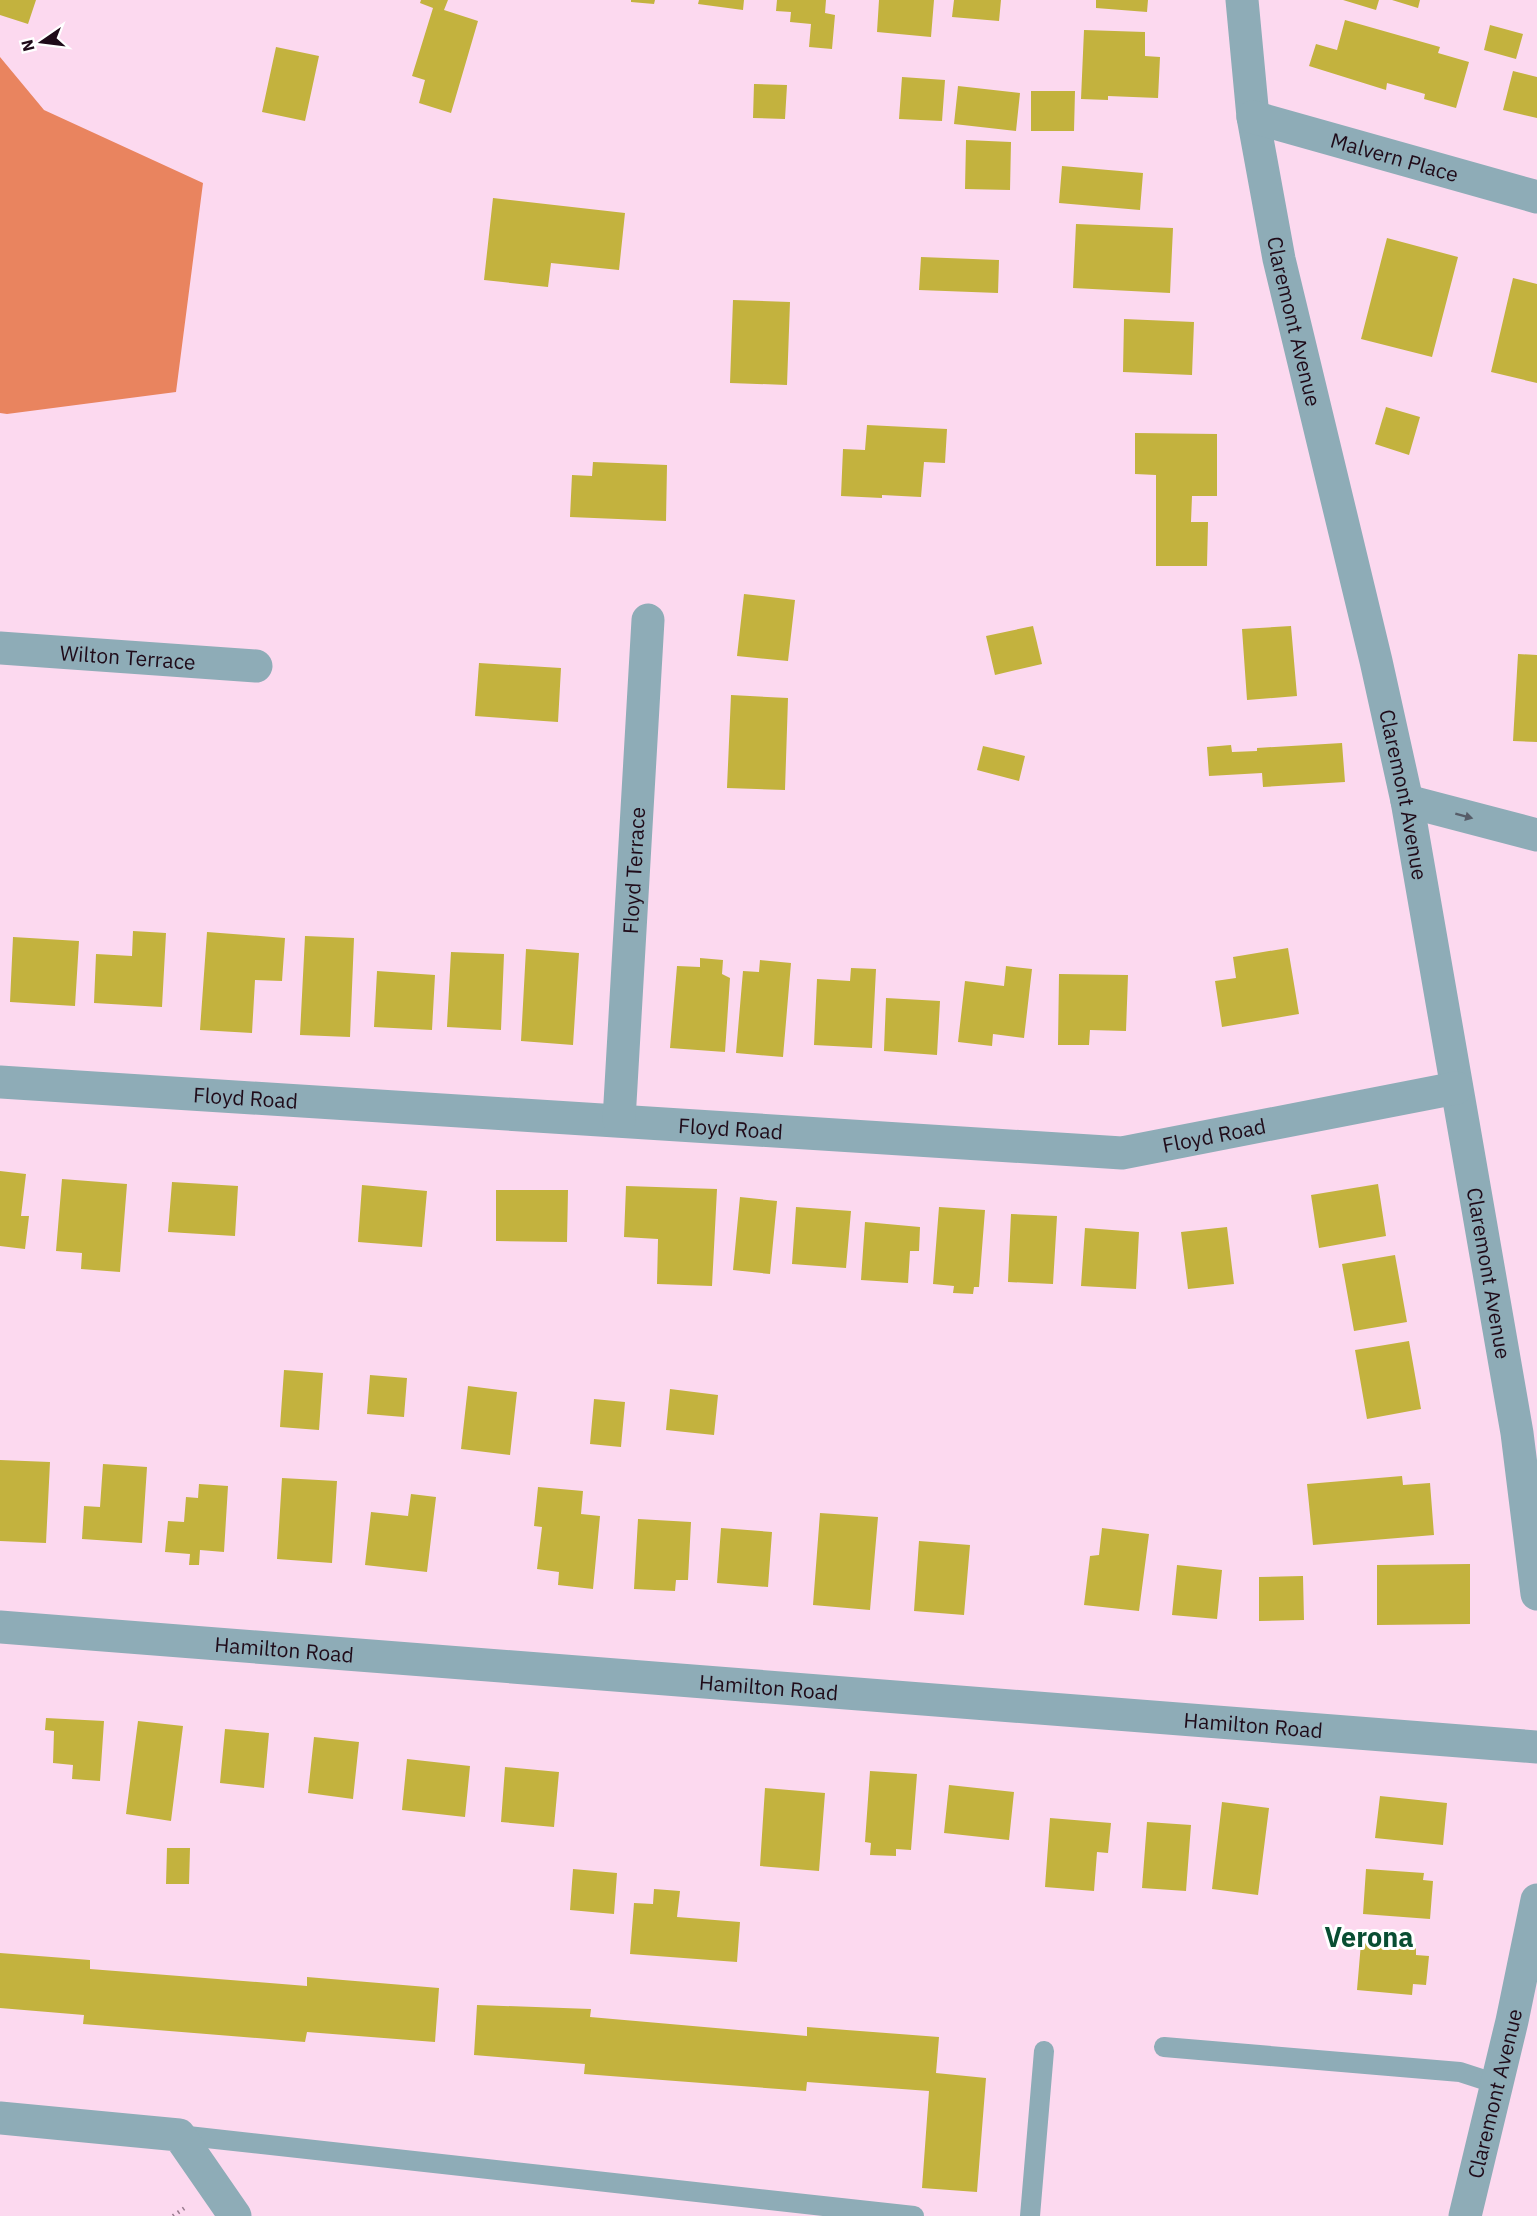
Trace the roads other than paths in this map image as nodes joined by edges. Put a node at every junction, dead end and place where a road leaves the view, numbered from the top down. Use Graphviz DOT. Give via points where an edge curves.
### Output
graph roads {
  1 [pos="1242,0"];
  2 [pos="1253,117"];
  3 [pos="1537,197"];
  4 [pos="648,620"];
  5 [pos="0,648"];
  6 [pos="256,666"];
  7 [pos="1407,801"];
  8 [pos="1537,835"];
  9 [pos="0,1082"];
  10 [pos="1456,1088"];
  11 [pos="619,1120"];
  12 [pos="1537,1594"];
  13 [pos="0,1627"];
  14 [pos="1537,1748"];
  15 [pos="1537,1900"];
  16 [pos="1525,2023"];
  17 [pos="1164,2047"];
  18 [pos="1044,2051"];
  19 [pos="1497,2084"];
  20 [pos="0,2118"];
  21 [pos="179,2135"];
  22 [pos="235,2216"];
  23 [pos="914,2216"];
  24 [pos="1030,2216"];
  25 [pos="1465,2216"];
  1 -- 2 [label="street, Claremont Avenue"];
  2 -- 3 [label="street, Malvern Place"];
  2 -- 7 [label="street, Claremont Avenue" via="1279,259"];
  4 -- 11 [label="street, Floyd Terrace"];
  5 -- 6 [label="street, Wilton Terrace"];
  7 -- 8 [label="street, one-way"];
  7 -- 10 [label="street, Claremont Avenue"];
  9 -- 11 [label="street, Floyd Road"];
  10 -- 11 [label="street, Floyd Road" via="1122,1153"];
  10 -- 12 [label="street, Claremont Avenue" via="1517,1434"];
  13 -- 14 [label="street, Hamilton Road"];
  15 -- 16 [label="street, Claremont Avenue"];
  16 -- 19 [label="street, Claremont Avenue"];
  17 -- 19 [label="lane" via="1460,2073"];
  18 -- 24 [label="lane"];
  19 -- 25 [label="street, Claremont Avenue"];
  20 -- 21 [label="street"];
  21 -- 22 [label="street"];
  21 -- 23 [label="lane"];
}
